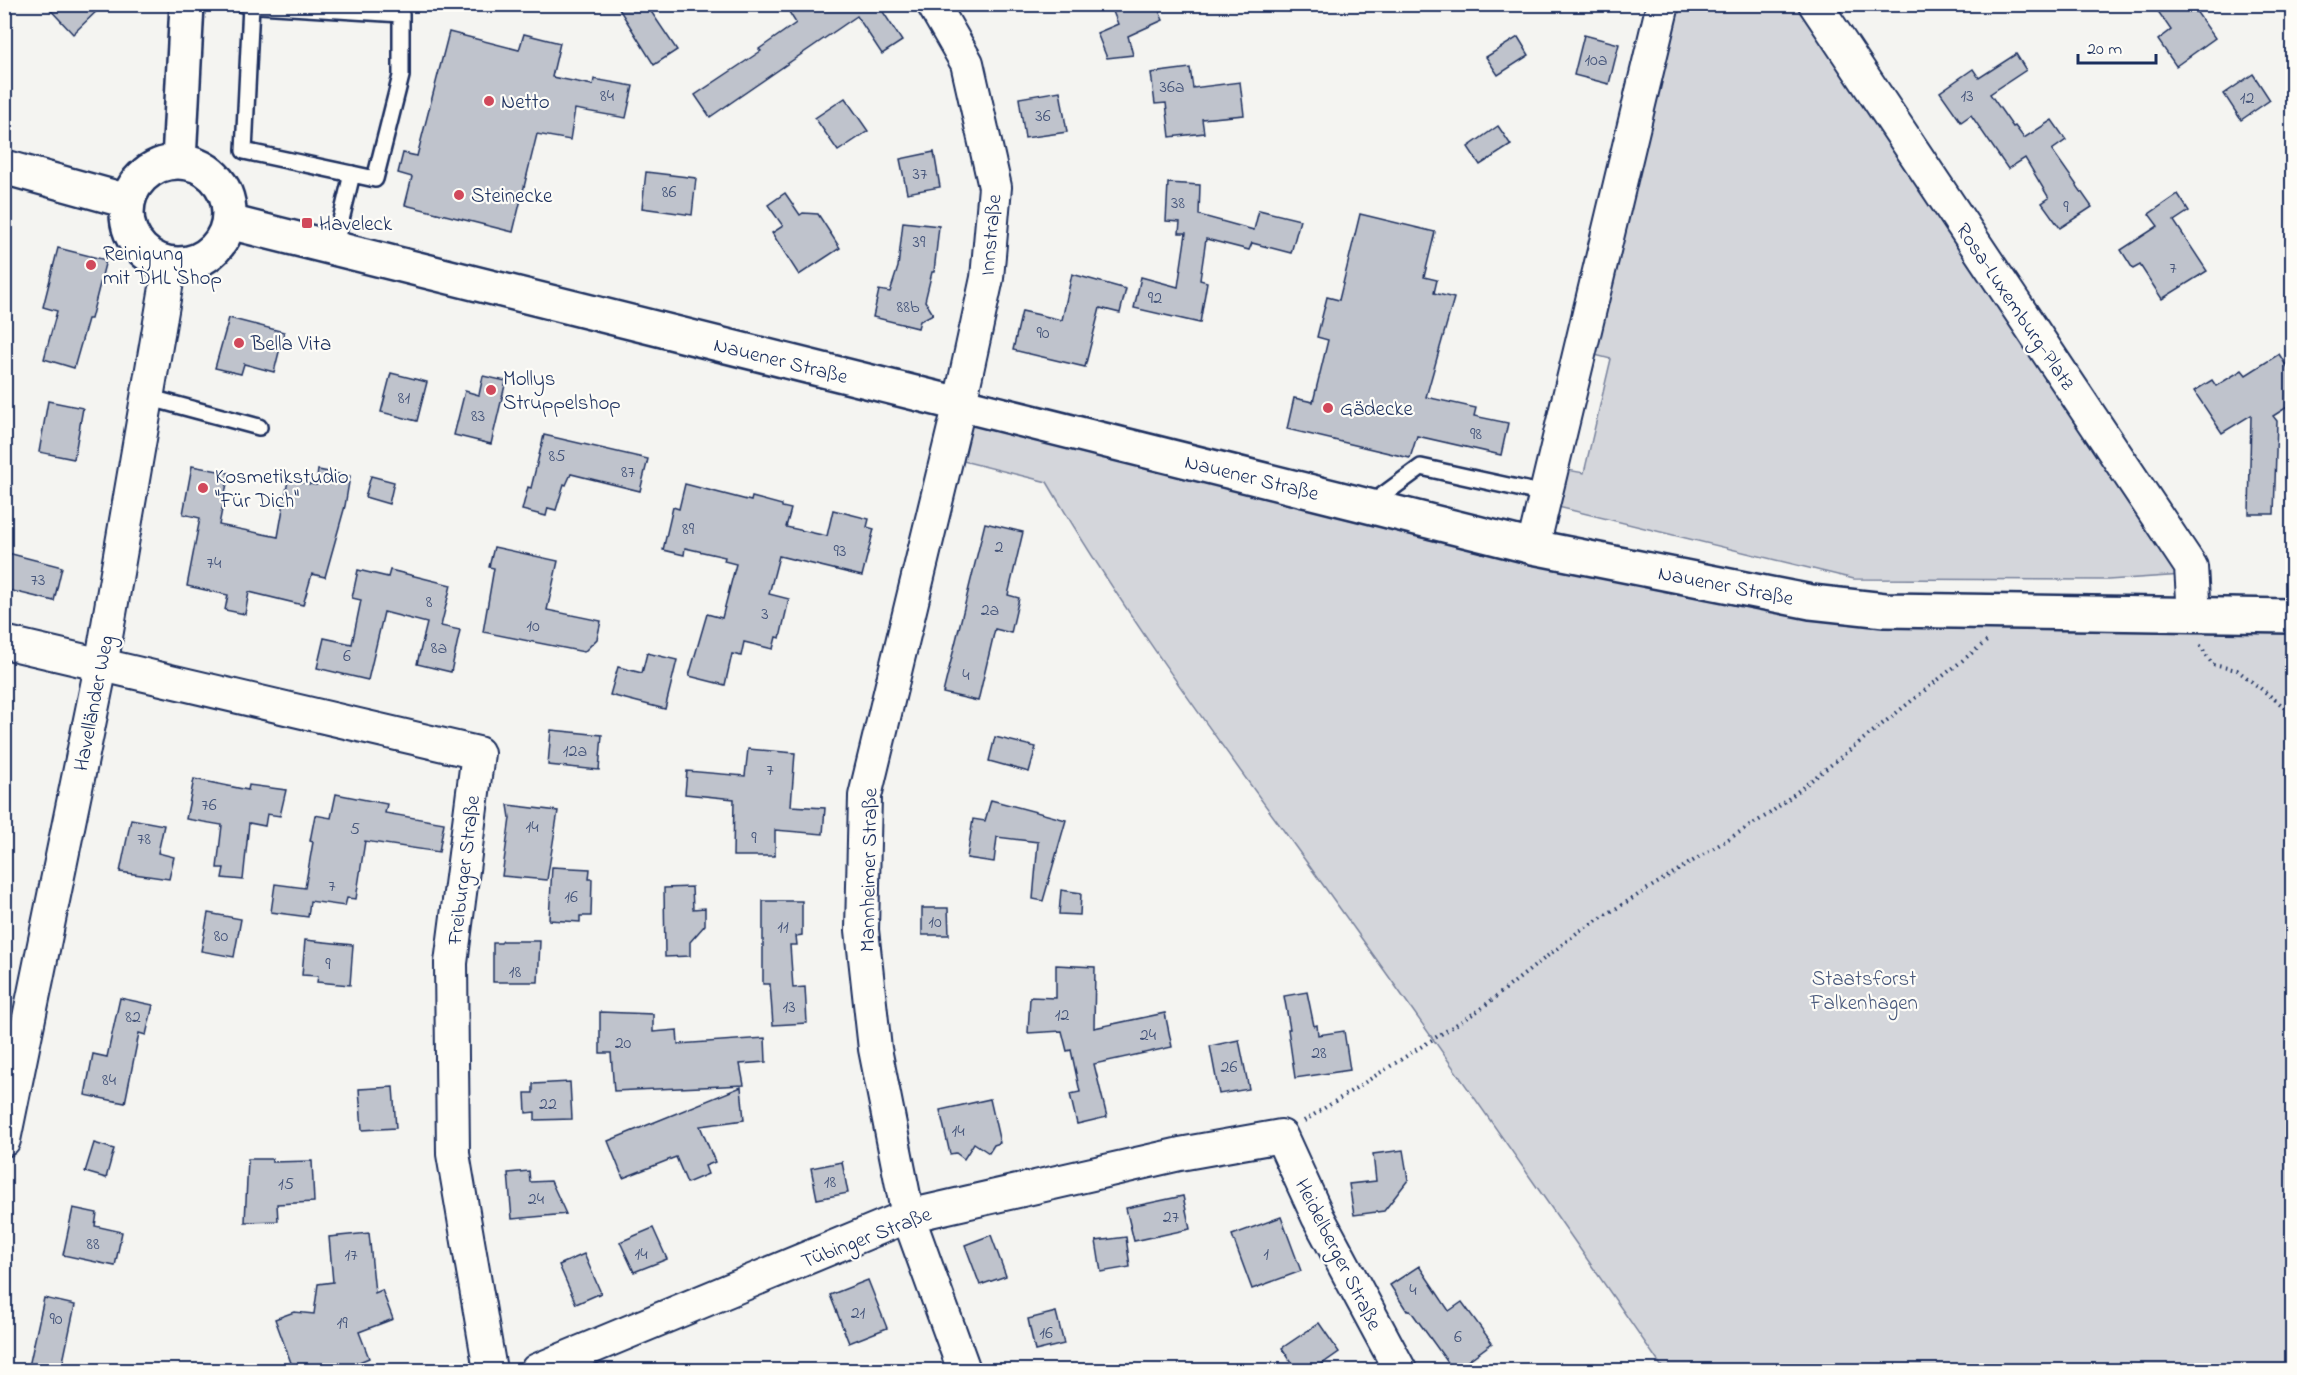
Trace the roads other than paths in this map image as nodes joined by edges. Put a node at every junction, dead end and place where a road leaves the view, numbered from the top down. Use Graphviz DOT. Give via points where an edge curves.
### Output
graph roads {
  1 [pos="187,4"];
  2 [pos="242,4"];
  3 [pos="933,4"];
  4 [pos="1663,4"];
  5 [pos="1815,4"];
  6 [pos="250,5"];
  7 [pos="179,161"];
  8 [pos="4,167"];
  9 [pos="352,174"];
  10 [pos="127,201"];
  11 [pos="229,222"];
  12 [pos="334,249"];
  13 [pos="170,264"];
  14 [pos="147,397"];
  15 [pos="960,403"];
  16 [pos="259,427"];
  17 [pos="1545,494"];
  18 [pos="1368,506"];
  19 [pos="1533,547"];
  20 [pos="2190,615"];
  21 [pos="2292,616"];
  22 [pos="4,642"];
  23 [pos="101,666"];
  24 [pos="1281,1136"];
  25 [pos="4,1140"];
  26 [pos="908,1216"];
  27 [pos="490,1371"];
  28 [pos="537,1371"];
  29 [pos="964,1371"];
  30 [pos="1400,1371"];
  1 -- 7 [label="main road"];
  2 -- 6 [label="lane"];
  3 -- 15 [label="street, Innstraße" via="967,63 995,187 987,278"];
  4 -- 17 [label="street"];
  5 -- 20 [label="street, Rosa-Luxemburg-Platz" via="2190,567"];
  6 -- 9 [label="lane" via="244,151"];
  6 -- 9 [label="lane" via="401,14 401,76 375,179"];
  7 -- 10 [label="main road" via="162,163 146,171 134,184"];
  7 -- 11 [label="main road" via="197,164 212,174 223,188"];
  8 -- 10 [label="main road"];
  9 -- 12 [label="lane"];
  10 -- 13 [label="main road" via="130,234 140,248"];
  11 -- 12 [label="main road, Nauener Straße"];
  11 -- 13 [label="main road" via="219,244 201,259"];
  12 -- 15 [label="main road, Nauener Straße"];
  13 -- 14 [label="street, Havelländer Weg"];
  14 -- 16 [label="lane"];
  14 -- 23 [label="street, Havelländer Weg"];
  15 -- 18 [label="main road, Nauener Straße"];
  15 -- 26 [label="street, Mannheimer Straße" via="865,796 862,930 875,1049"];
  17 -- 18 [label="lane" via="1421,467"];
  17 -- 19 [label="street"];
  18 -- 19 [label="main road, Nauener Straße"];
  19 -- 20 [label="main road, Nauener Straße" via="1811,602 1885,610"];
  20 -- 21 [label="main road, Nauener Straße"];
  22 -- 23 [label="street"];
  23 -- 25 [label="street, Havelländer Weg"];
  23 -- 27 [label="street, Freiburger Straße" via="478,753 451,963 453,1154"];
  24 -- 26 [label="street, Tübinger Straße" via="1180,1154"];
  24 -- 30 [label="street, Heidelberger Straße" via="1318,1217"];
  26 -- 28 [label="street, Tübinger Straße"];
  26 -- 29 [label="street, Mannheimer Straße"];
}
